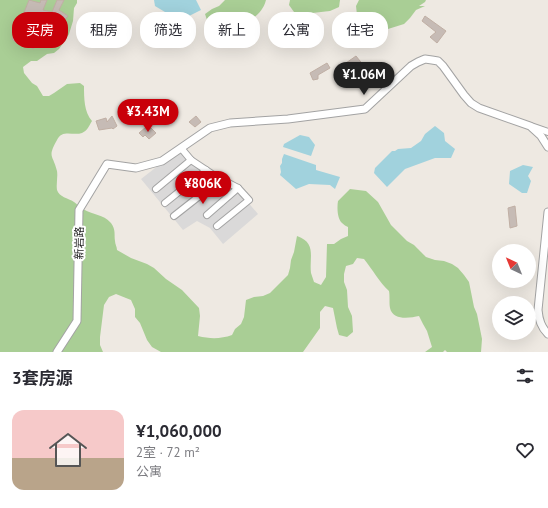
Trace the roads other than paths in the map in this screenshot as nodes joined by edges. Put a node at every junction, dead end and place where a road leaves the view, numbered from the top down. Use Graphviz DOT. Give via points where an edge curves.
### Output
graph roads {
  1 [pos="530,126"];
  2 [pos="548,132"];
  3 [pos="548,147"];
  4 [pos="181,148"];
  5 [pos="191,160"];
  6 [pos="206,170"];
  7 [pos="221,179"];
  8 [pos="238,188"];
  9 [pos="156,189"];
  10 [pos="166,203"];
  11 [pos="548,212"];
  12 [pos="206,215"];
  13 [pos="174,216"];
  14 [pos="217,226"];
  15 [pos="548,334"];
  16 [pos="57,352"];
  1 -- 2 [label="street"];
  1 -- 3 [label="street"];
  1 -- 4 [label="street" via="479,108 464,96 438,61 425,59 411,66 364,109 288,119 230,123 210,128"];
  4 -- 5 [label="street"];
  4 -- 16 [label="street, 新岩路" via="162,161 136,168 107,164 79,210 77,321"];
  5 -- 6 [label="street"];
  5 -- 9 [label="street"];
  6 -- 7 [label="street"];
  6 -- 10 [label="street"];
  7 -- 8 [label="street"];
  7 -- 13 [label="street"];
  8 -- 12 [label="street"];
  8 -- 14 [label="street" via="249,200"];
  11 -- 15 [label="street" via="538,310 542,326"];
}
